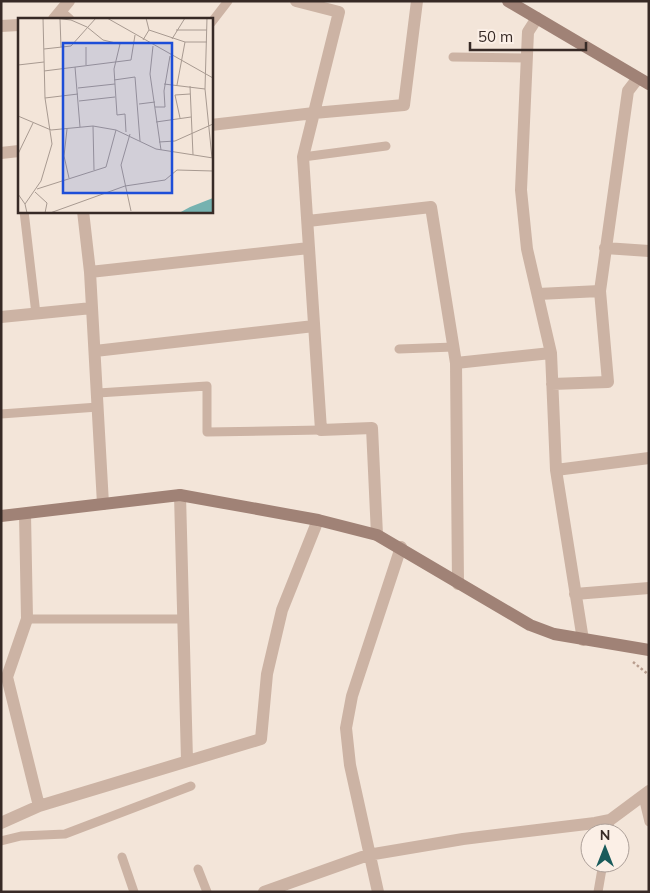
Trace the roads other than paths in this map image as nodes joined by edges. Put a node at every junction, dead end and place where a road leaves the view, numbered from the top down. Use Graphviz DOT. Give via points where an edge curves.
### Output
graph roads {
  1 [pos="228,1"];
  2 [pos="296,1"];
  3 [pos="417,1"];
  4 [pos="508,1"];
  5 [pos="537,18"];
  6 [pos="212,22"];
  7 [pos="18,25"];
  8 [pos="1,26"];
  9 [pos="454,56"];
  10 [pos="527,58"];
  11 [pos="644,81"];
  12 [pos="314,113"];
  13 [pos="212,125"];
  14 [pos="386,146"];
  15 [pos="1,153"];
  16 [pos="18,154"];
  17 [pos="303,157"];
  18 [pos="24,212"];
  19 [pos="83,212"];
  20 [pos="308,221"];
  21 [pos="309,248"];
  22 [pos="605,248"];
  23 [pos="649,250"];
  24 [pos="90,272"];
  25 [pos="600,291"];
  26 [pos="538,294"];
  27 [pos="92,308"];
  28 [pos="36,314"];
  29 [pos="1,317"];
  30 [pos="314,326"];
  31 [pos="454,347"];
  32 [pos="399,349"];
  33 [pos="95,351"];
  34 [pos="551,353"];
  35 [pos="456,363"];
  36 [pos="552,384"];
  37 [pos="98,393"];
  38 [pos="98,407"];
  39 [pos="1,414"];
  40 [pos="321,430"];
  41 [pos="649,458"];
  42 [pos="556,470"];
  43 [pos="180,496"];
  44 [pos="103,504"];
  45 [pos="25,514"];
  46 [pos="1,516"];
  47 [pos="318,520"];
  48 [pos="377,535"];
  49 [pos="401,547"];
  50 [pos="458,584"];
  51 [pos="649,588"];
  52 [pos="575,594"];
  53 [pos="27,619"];
  54 [pos="183,619"];
  55 [pos="583,640"];
  56 [pos="649,650"];
  57 [pos="188,760"];
  58 [pos="191,786"];
  59 [pos="646,794"];
  60 [pos="39,806"];
  61 [pos="610,820"];
  62 [pos="649,822"];
  63 [pos="1,823"];
  64 [pos="610,823"];
  65 [pos="1,841"];
  66 [pos="368,855"];
  67 [pos="122,857"];
  68 [pos="198,870"];
  69 [pos="601,873"];
  70 [pos="134,892"];
  71 [pos="206,892"];
  72 [pos="264,892"];
  73 [pos="378,892"];
  74 [pos="598,892"];
  1 -- 6 [label="lane"];
  2 -- 12 [label="street" via="339,12"];
  3 -- 12 [label="street" via="404,105"];
  4 -- 5 [label="street"];
  5 -- 10 [label="street" via="528,32"];
  5 -- 11 [label="street"];
  7 -- 8 [label="street"];
  9 -- 10 [label="lane"];
  10 -- 26 [label="street" via="521,190 527,250"];
  11 -- 22 [label="street" via="628,91"];
  12 -- 13 [label="street"];
  12 -- 17 [label="street"];
  14 -- 17 [label="lane"];
  15 -- 16 [label="street"];
  17 -- 20 [label="street"];
  18 -- 28 [label="lane"];
  19 -- 24 [label="street"];
  20 -- 21 [label="street"];
  20 -- 31 [label="street" via="431,207"];
  21 -- 24 [label="street"];
  21 -- 30 [label="street"];
  22 -- 23 [label="street"];
  22 -- 25 [label="street"];
  24 -- 27 [label="street"];
  25 -- 26 [label="street"];
  25 -- 36 [label="street" via="608,382"];
  26 -- 34 [label="street"];
  27 -- 28 [label="street"];
  27 -- 33 [label="street"];
  28 -- 29 [label="street"];
  30 -- 33 [label="street"];
  30 -- 40 [label="street"];
  31 -- 32 [label="lane"];
  31 -- 35 [label="street"];
  33 -- 37 [label="street"];
  34 -- 35 [label="street"];
  34 -- 36 [label="street"];
  35 -- 50 [label="street"];
  36 -- 42 [label="street"];
  37 -- 38 [label="street"];
  37 -- 40 [label="lane" via="207,386 207,432"];
  38 -- 39 [label="lane"];
  38 -- 44 [label="street"];
  40 -- 48 [label="street" via="372,428"];
  41 -- 42 [label="street"];
  42 -- 52 [label="street"];
  43 -- 44 [label="street"];
  43 -- 47 [label="street"];
  43 -- 54 [label="street"];
  44 -- 45 [label="street"];
  45 -- 46 [label="street"];
  45 -- 53 [label="street"];
  47 -- 48 [label="street"];
  47 -- 57 [label="street" via="282,610 267,674 261,739"];
  48 -- 49 [label="street"];
  49 -- 50 [label="street"];
  49 -- 66 [label="street" via="352,696 346,728"];
  50 -- 55 [label="street" via="530,625"];
  51 -- 52 [label="street"];
  52 -- 55 [label="street"];
  53 -- 54 [label="lane"];
  53 -- 60 [label="street" via="7,677"];
  54 -- 57 [label="street"];
  55 -- 56 [label="street"];
  57 -- 60 [label="street"];
  58 -- 65 [label="lane" via="65,834 21,836"];
  59 -- 61 [label="street"];
  59 -- 62 [label="lane"];
  60 -- 63 [label="street"];
  61 -- 64 [label="lane"];
  61 -- 66 [label="street"];
  66 -- 72 [label="street"];
  66 -- 73 [label="street"];
  67 -- 70 [label="lane"];
  68 -- 71 [label="lane"];
  69 -- 74 [label="lane"];
}
